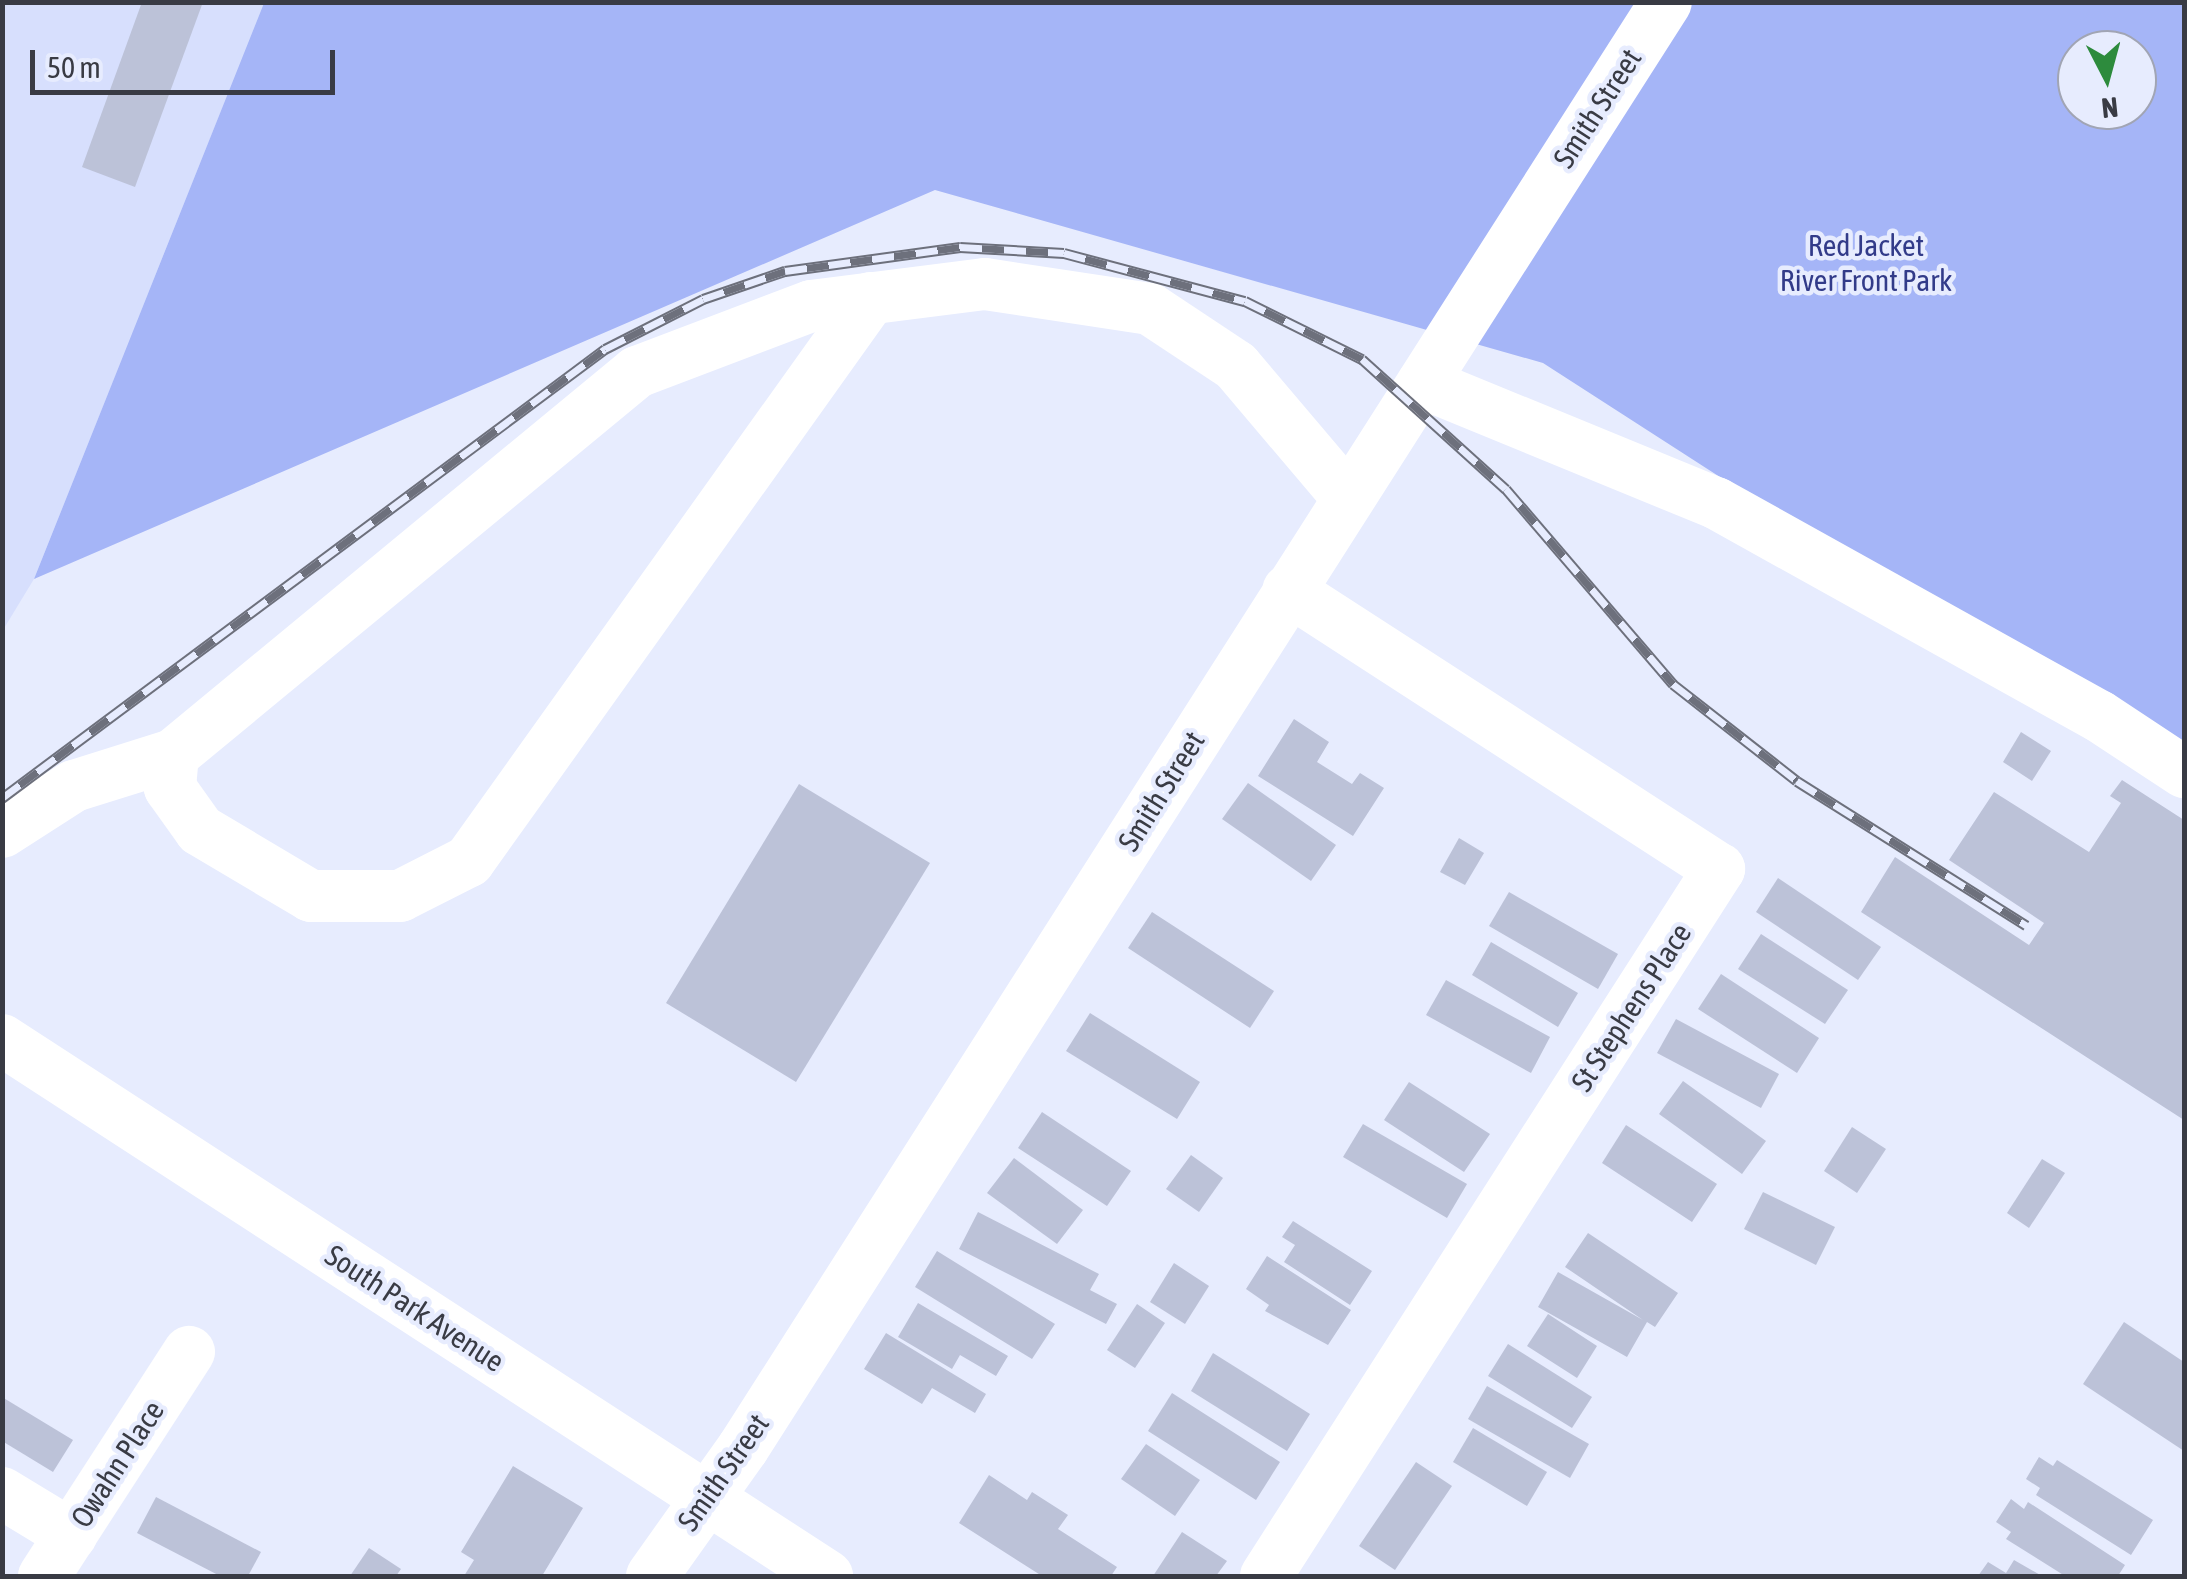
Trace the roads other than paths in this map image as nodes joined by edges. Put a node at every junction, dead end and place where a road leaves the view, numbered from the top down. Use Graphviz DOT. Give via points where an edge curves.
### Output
graph roads {
  1 [pos="1666,2"];
  2 [pos="871,298"];
  3 [pos="1422,383"];
  4 [pos="1348,498"];
  5 [pos="1288,590"];
  6 [pos="173,755"];
  7 [pos="2184,772"];
  8 [pos="2,832"];
  9 [pos="11,1045"];
  10 [pos="189,1352"];
  11 [pos="2,1493"];
  12 [pos="704,1496"];
  13 [pos="58,1556"];
  14 [pos="652,1576"];
  15 [pos="828,1576"];
  16 [pos="1266,1576"];
  1 -- 3 [label="street, Smith Street"];
  2 -- 4 [label="street" via="984,284 1150,308 1236,366"];
  2 -- 6 [label="street" via="812,306 638,372"];
  2 -- 6 [label="street" via="469,861 400,896 312,896 200,830 170,788"];
  3 -- 4 [label="street, Smith Street"];
  3 -- 7 [label="street" via="1716,503 2099,716"];
  4 -- 5 [label="street, Smith Street"];
  5 -- 12 [label="street, Smith Street" via="743,1448"];
  5 -- 16 [label="street, St Stephens Place" via="1719,869"];
  6 -- 8 [label="street" via="74,786"];
  9 -- 12 [label="street, South Park Avenue"];
  10 -- 13 [label="street, Owahn Place"];
  11 -- 13 [label="street"];
  12 -- 14 [label="street, Smith Street"];
  12 -- 15 [label="street, South Park Avenue"];
}
